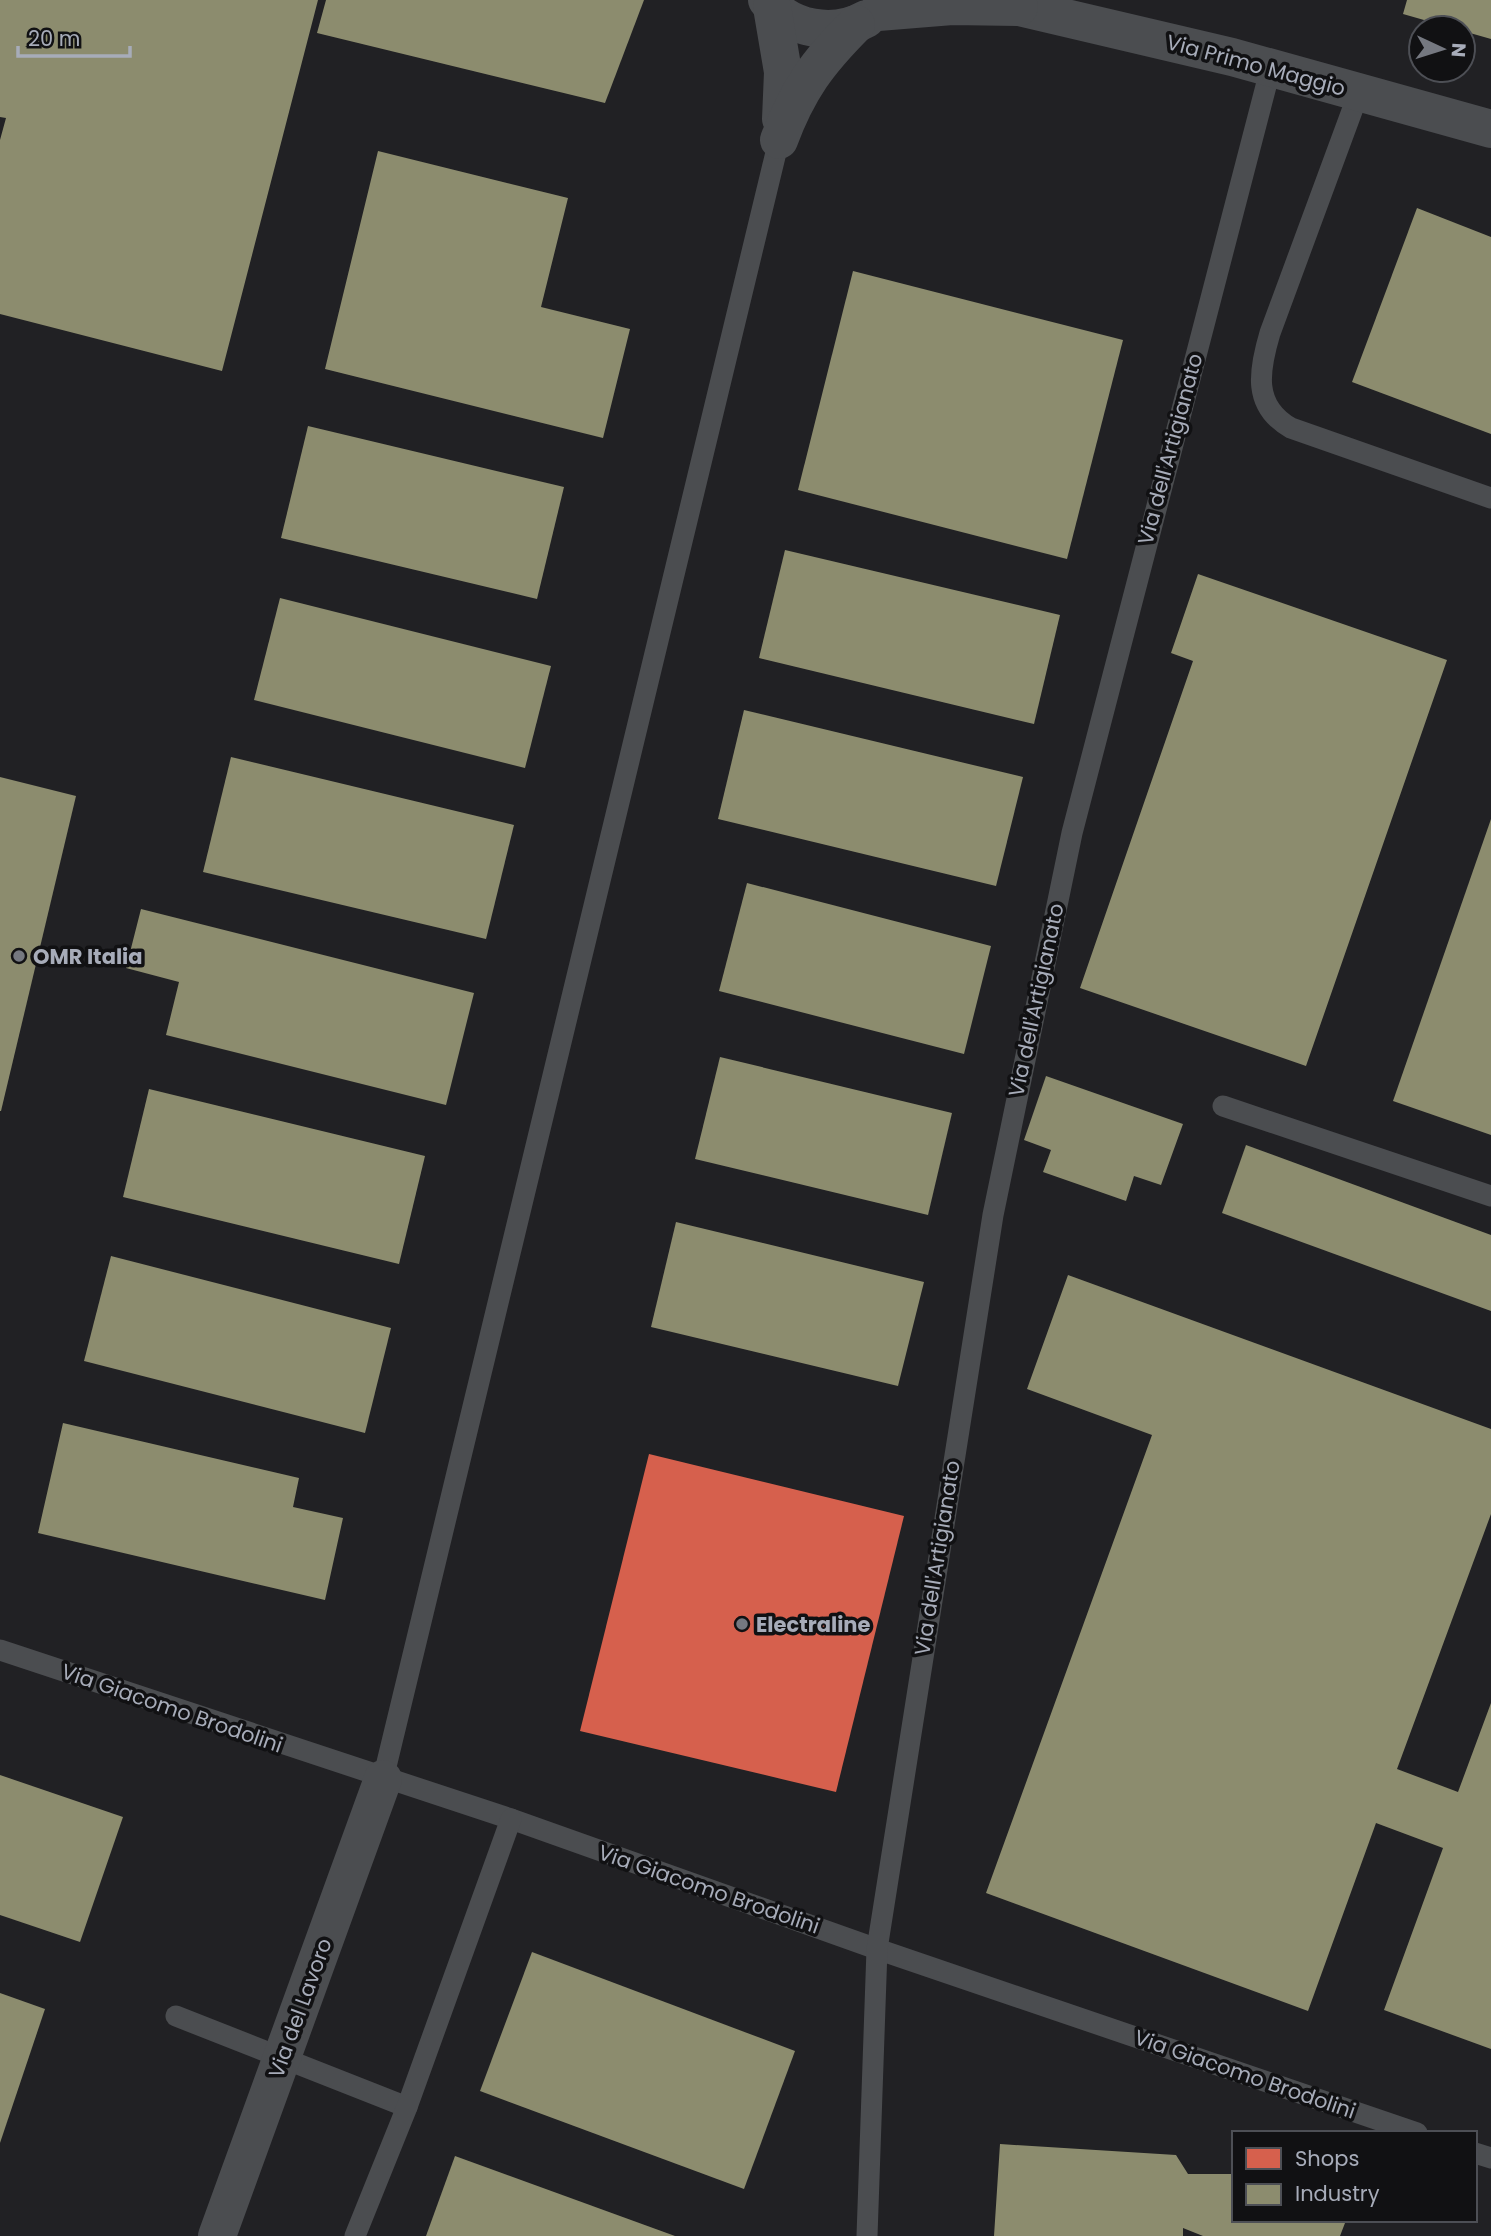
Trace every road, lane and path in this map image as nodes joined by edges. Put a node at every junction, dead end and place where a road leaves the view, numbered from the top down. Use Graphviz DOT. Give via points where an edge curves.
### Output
graph roads {
  1 [pos="769,3"];
  2 [pos="1011,4"];
  3 [pos="874,12"];
  4 [pos="1271,67"];
  5 [pos="1359,92"];
  6 [pos="1491,129"];
  7 [pos="779,140"];
  8 [pos="1491,498"];
  9 [pos="1223,1106"];
  10 [pos="1491,1196"];
  11 [pos="0,1650"];
  12 [pos="383,1779"];
  13 [pos="512,1819"];
  14 [pos="877,1949"];
  15 [pos="176,2017"];
  16 [pos="282,2058"];
  17 [pos="407,2107"];
  18 [pos="1411,2131"];
  19 [pos="217,2236"];
  20 [pos="355,2236"];
  21 [pos="867,2236"];
  1 -- 3 [label="street, Via Primo Maggio" via="790,20 812,28 834,29"];
  1 -- 7 [label="street" via="783,72"];
  2 -- 3 [label="street, Via Primo Maggio"];
  2 -- 4 [label="street, Via Primo Maggio"];
  3 -- 7 [label="street" via="807,79"];
  4 -- 5 [label="street, Via Primo Maggio"];
  4 -- 14 [label="lane, Via dell'Artigianato" via="1097,728 1046,945 982,1279"];
  5 -- 6 [label="street, Via Primo Maggio"];
  5 -- 8 [label="lane" via="1267,345 1262,382 1265,403 1275,419 1291,428"];
  7 -- 12 [label="lane"];
  9 -- 10 [label="lane"];
  11 -- 12 [label="lane, Via Giacomo Brodolini"];
  12 -- 13 [label="lane, Via Giacomo Brodolini"];
  12 -- 16 [label="street, Via del Lavoro"];
  13 -- 14 [label="lane, Via Giacomo Brodolini"];
  13 -- 17 [label="lane"];
  14 -- 18 [label="lane, Via Giacomo Brodolini"];
  14 -- 21 [label="lane, Via dell'Artigianato"];
  15 -- 16 [label="lane"];
  16 -- 17 [label="lane"];
  16 -- 19 [label="street, Via del Lavoro"];
  17 -- 20 [label="lane"];
}
